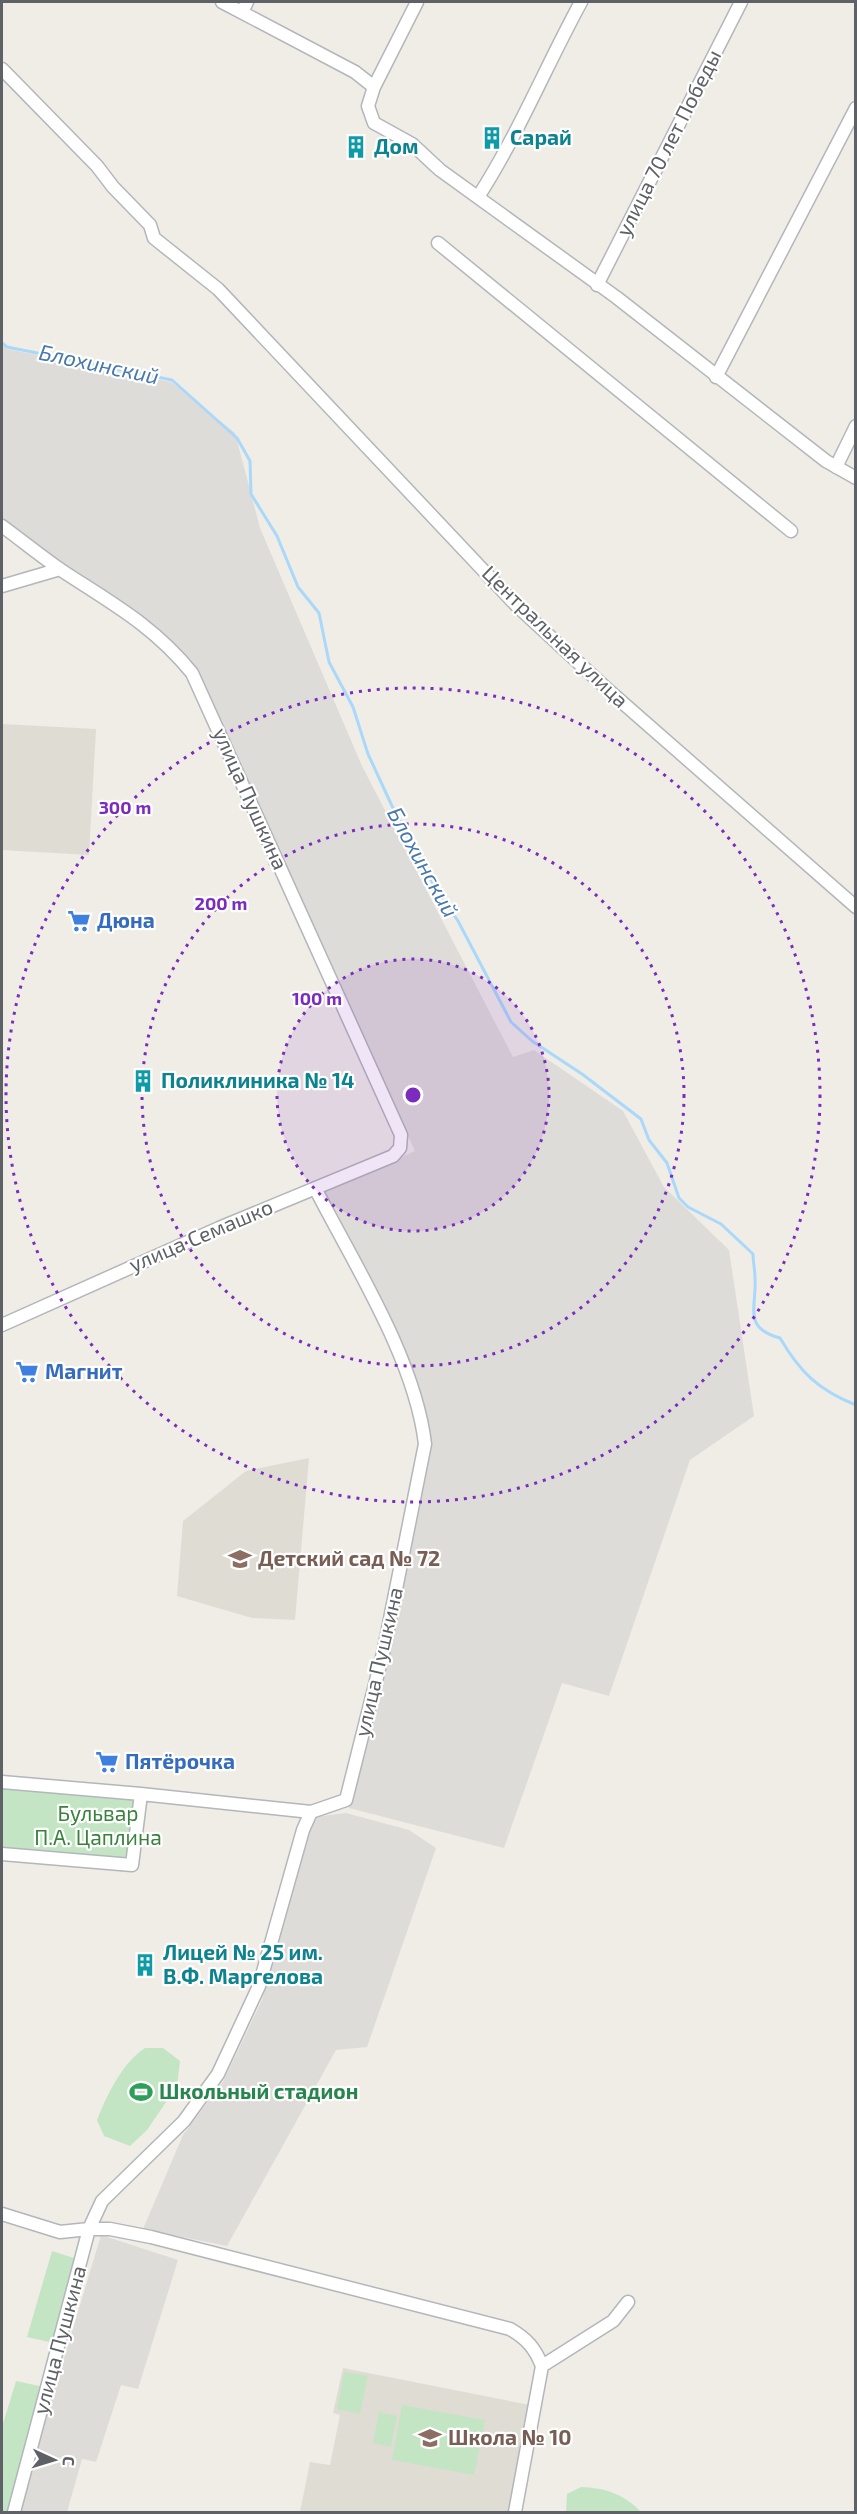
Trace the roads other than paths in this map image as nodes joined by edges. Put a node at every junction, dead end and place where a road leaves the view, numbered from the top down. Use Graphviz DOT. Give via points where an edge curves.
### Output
graph roads {
  1 [pos="222,2"];
  2 [pos="417,2"];
  3 [pos="581,2"];
  4 [pos="741,2"];
  5 [pos="245,7"];
  6 [pos="2,69"];
  7 [pos="374,87"];
  8 [pos="855,108"];
  9 [pos="478,197"];
  10 [pos="438,243"];
  11 [pos="597,285"];
  12 [pos="716,376"];
  13 [pos="855,426"];
  14 [pos="836,467"];
  15 [pos="855,478"];
  16 [pos="2,526"];
  17 [pos="791,531"];
  18 [pos="60,569"];
  19 [pos="2,586"];
  20 [pos="855,907"];
  21 [pos="400,1148"];
  22 [pos="315,1188"];
  23 [pos="2,1325"];
  24 [pos="2,1782"];
  25 [pos="141,1794"];
  26 [pos="311,1812"];
  27 [pos="2,1854"];
  28 [pos="2,2214"];
  29 [pos="89,2229"];
  30 [pos="628,2302"];
  31 [pos="542,2366"];
  32 [pos="14,2512"];
  33 [pos="515,2512"];
  1 -- 5 [label="street"];
  2 -- 7 [label="street"];
  3 -- 9 [label="street" via="499,165"];
  4 -- 11 [label="street, улица 70 лет Победы"];
  5 -- 7 [label="street"];
  6 -- 20 [label="street, Центральная улица" via="97,166 150,225 154,238 218,289 516,605"];
  7 -- 9 [label="street" via="368,106 374,123 412,144"];
  8 -- 12 [label="street"];
  9 -- 11 [label="street"];
  10 -- 17 [label="street"];
  11 -- 12 [label="street"];
  12 -- 14 [label="street"];
  13 -- 14 [label="street"];
  14 -- 15 [label="street"];
  16 -- 18 [label="street, улица Пушкина"];
  18 -- 19 [label="street"];
  18 -- 21 [label="street, улица Пушкина" via="137,618 192,673 401,1135"];
  21 -- 22 [label="street, улица Семашко" via="393,1156"];
  22 -- 23 [label="street, улица Семашко"];
  22 -- 26 [label="street, улица Пушкина" via="403,1361 422,1417 424,1444 384,1649 345,1800"];
  24 -- 25 [label="street"];
  25 -- 26 [label="street"];
  25 -- 27 [label="street" via="132,1865"];
  26 -- 29 [label="street" via="259,1986 218,2074 184,2121 102,2201"];
  28 -- 29 [label="street, улица Пушкина" via="60,2232"];
  29 -- 31 [label="street" via="110,2229 151,2238 510,2329 527,2339"];
  29 -- 32 [label="street, улица Пушкина"];
  30 -- 31 [label="street" via="613,2321"];
  31 -- 33 [label="street"];
}
